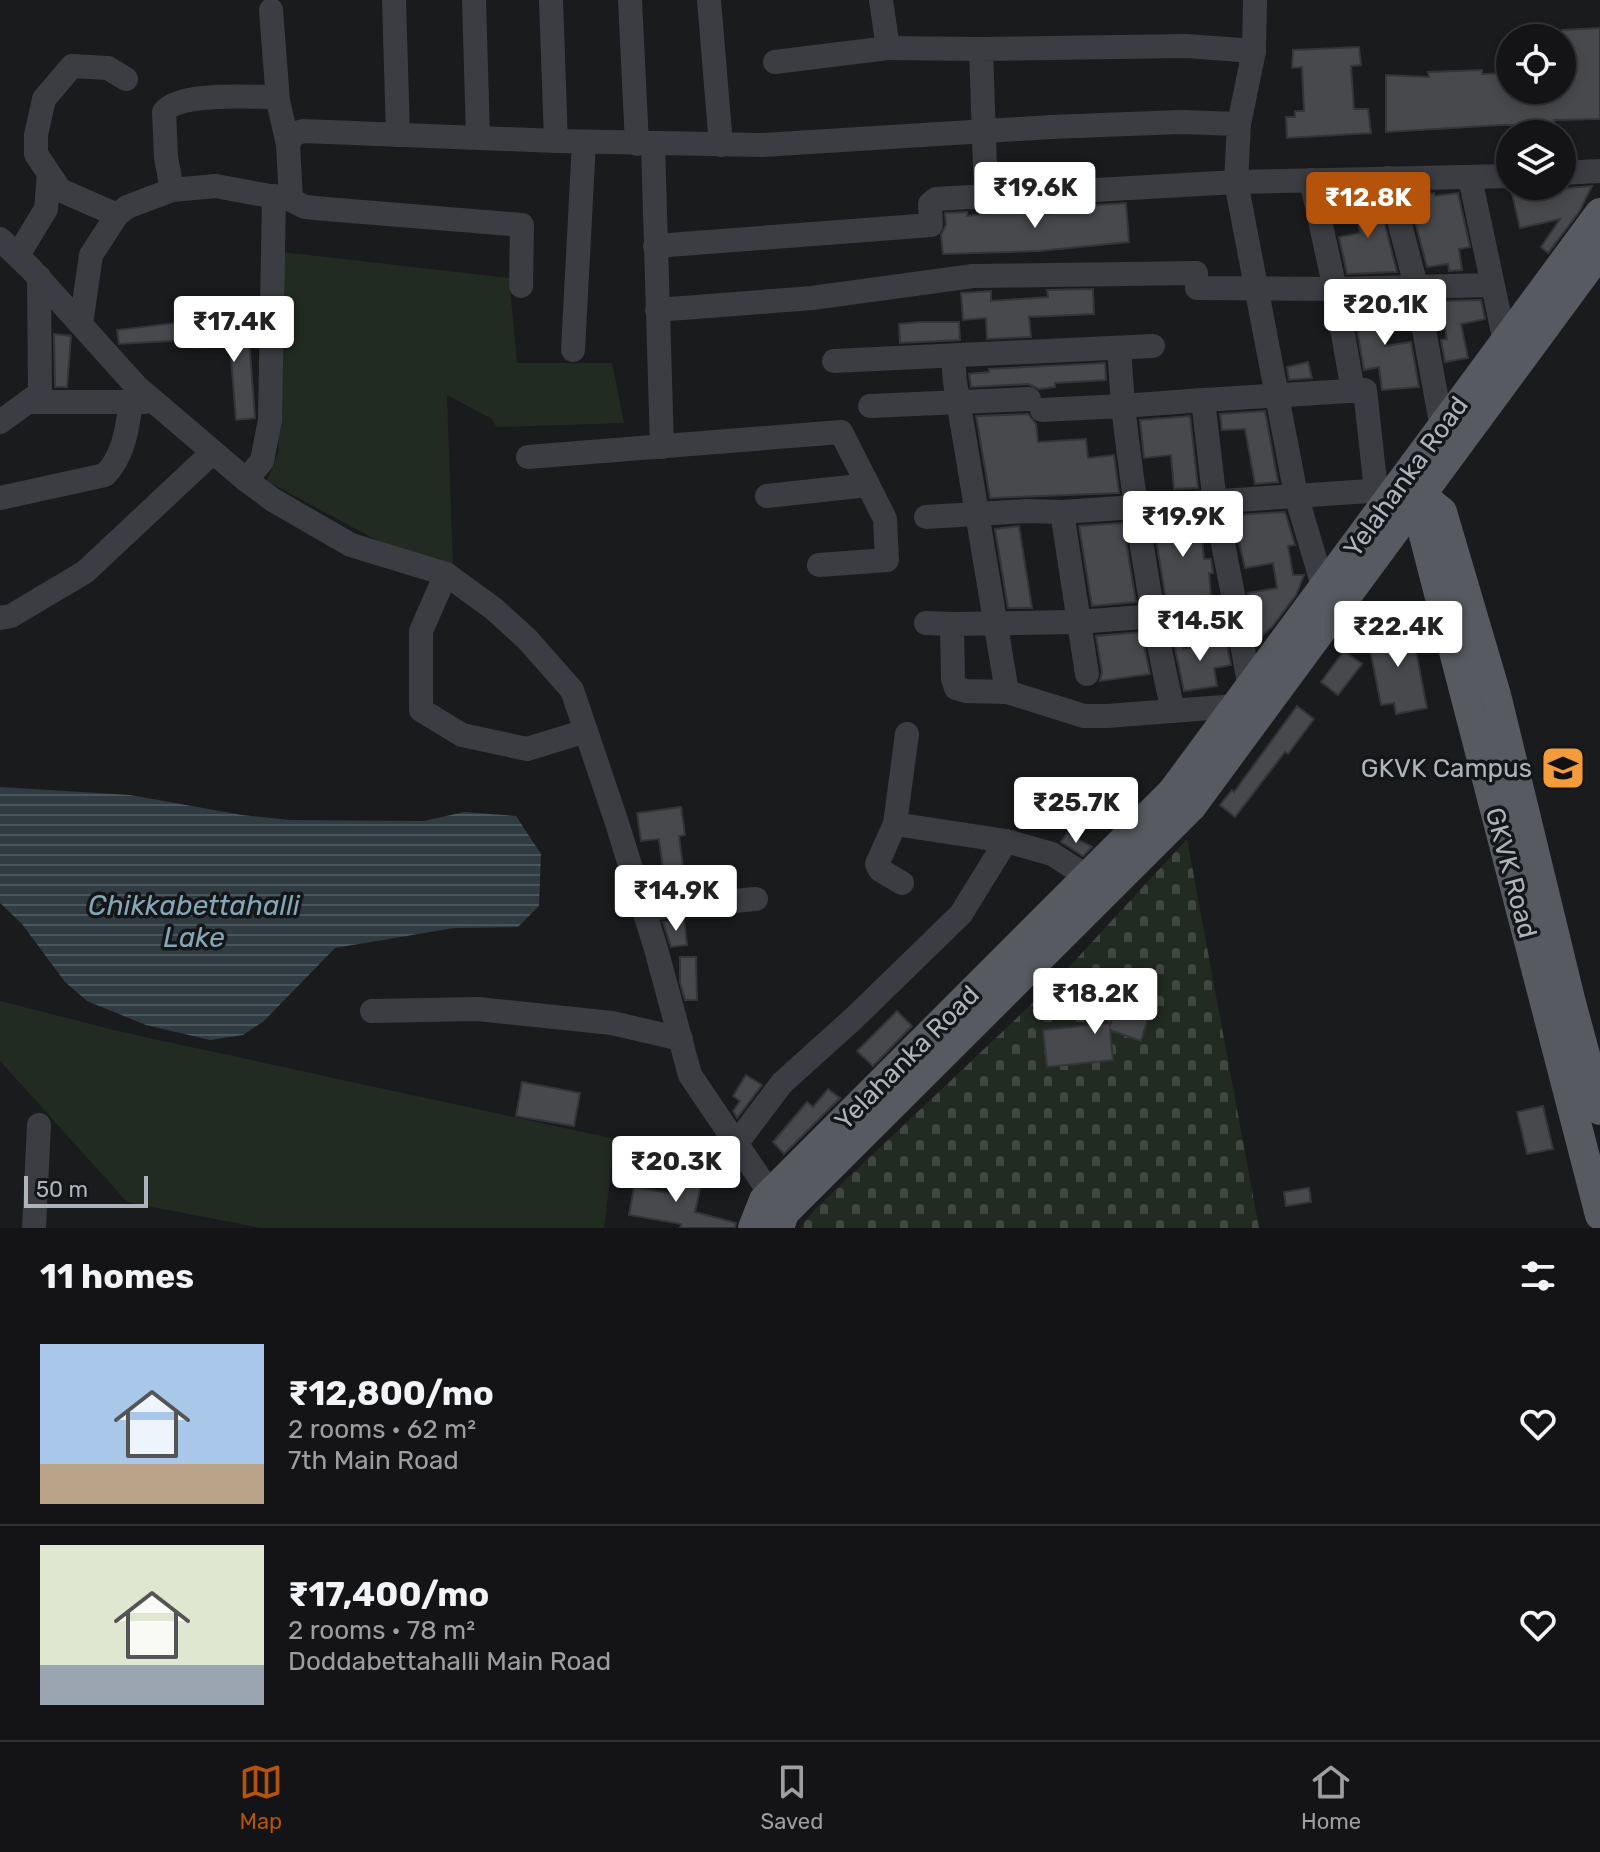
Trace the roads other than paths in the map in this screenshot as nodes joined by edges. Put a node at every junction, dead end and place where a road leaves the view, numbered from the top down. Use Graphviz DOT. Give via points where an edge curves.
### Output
graph roads {
  1 [pos="394,0"];
  2 [pos="474,0"];
  3 [pos="551,0"];
  4 [pos="630,0"];
  5 [pos="709,0"];
  6 [pos="881,0"];
  7 [pos="1255,0"];
  8 [pos="271,10"];
  9 [pos="888,48"];
  10 [pos="981,49"];
  11 [pos="1254,51"];
  12 [pos="775,62"];
  13 [pos="126,79"];
  14 [pos="278,101"];
  15 [pos="1239,124"];
  16 [pos="983,132"];
  17 [pos="398,135"];
  18 [pos="478,137"];
  19 [pos="556,141"];
  20 [pos="584,142"];
  21 [pos="288,144"];
  22 [pos="645,144"];
  23 [pos="721,145"];
  24 [pos="1600,171"];
  25 [pos="1576,172"];
  26 [pos="49,174"];
  27 [pos="1496,177"];
  28 [pos="1388,178"];
  29 [pos="1470,178"];
  30 [pos="1311,180"];
  31 [pos="1236,182"];
  32 [pos="172,190"];
  33 [pos="986,196"];
  34 [pos="283,198"];
  35 [pos="1600,213"];
  36 [pos="117,215"];
  37 [pos="655,246"];
  38 [pos="9,247"];
  39 [pos="1600,252"];
  40 [pos="39,277"];
  41 [pos="1492,285"];
  42 [pos="521,286"];
  43 [pos="1416,286"];
  44 [pos="1335,289"];
  45 [pos="1256,290"];
  46 [pos="657,310"];
  47 [pos="81,324"];
  48 [pos="1505,342"];
  49 [pos="1153,346"];
  50 [pos="1119,348"];
  51 [pos="573,350"];
  52 [pos="953,357"];
  53 [pos="834,361"];
  54 [pos="1353,391"];
  55 [pos="1277,395"];
  56 [pos="1203,400"];
  57 [pos="959,401"];
  58 [pos="28,402"];
  59 [pos="142,402"];
  60 [pos="870,406"];
  61 [pos="1123,406"];
  62 [pos="0,422"];
  63 [pos="1442,428"];
  64 [pos="662,447"];
  65 [pos="213,452"];
  66 [pos="528,457"];
  67 [pos="246,480"];
  68 [pos="868,485"];
  69 [pos="1398,494"];
  70 [pos="1296,495"];
  71 [pos="767,496"];
  72 [pos="0,498"];
  73 [pos="1215,503"];
  74 [pos="1134,506"];
  75 [pos="1062,512"];
  76 [pos="977,513"];
  77 [pos="926,517"];
  78 [pos="819,565"];
  79 [pos="446,574"];
  80 [pos="1324,589"];
  81 [pos="1236,610"];
  82 [pos="1152,616"];
  83 [pos="0,618"];
  84 [pos="1077,622"];
  85 [pos="926,623"];
  86 [pos="952,624"];
  87 [pos="996,625"];
  88 [pos="1087,674"];
  89 [pos="1007,692"];
  90 [pos="1243,697"];
  91 [pos="1173,711"];
  92 [pos="586,731"];
  93 [pos="907,734"];
  94 [pos="895,824"];
  95 [pos="1006,841"];
  96 [pos="1088,877"];
  97 [pos="902,883"];
  98 [pos="756,899"];
  99 [pos="643,909"];
  100 [pos="372,1011"];
  101 [pos="681,1039"];
  102 [pos="1600,1110"];
  103 [pos="39,1125"];
  104 [pos="736,1144"];
  105 [pos="778,1212"];
  106 [pos="1600,1215"];
  107 [pos="34,1228"];
  108 [pos="753,1228"];
  1 -- 17 [label="street"];
  2 -- 18 [label="street"];
  3 -- 19 [label="street"];
  4 -- 22 [label="street"];
  5 -- 23 [label="street"];
  6 -- 9 [label="street"];
  7 -- 11 [label="street"];
  8 -- 14 [label="street"];
  9 -- 10 [label="street"];
  9 -- 12 [label="street"];
  10 -- 11 [label="street" via="1186,46"];
  10 -- 16 [label="street"];
  11 -- 15 [label="street"];
  13 -- 26 [label="street" via="108,68 72,66 44,99 36,154"];
  14 -- 21 [label="street"];
  14 -- 32 [label="street" via="228,96 167,107 164,125"];
  15 -- 16 [label="street" via="1166,122"];
  15 -- 31 [label="street"];
  16 -- 23 [label="street"];
  16 -- 33 [label="street"];
  17 -- 18 [label="street"];
  17 -- 21 [label="street" via="303,131"];
  18 -- 19 [label="street"];
  19 -- 20 [label="street"];
  20 -- 22 [label="street"];
  20 -- 51 [label="street"];
  21 -- 34 [label="street"];
  22 -- 23 [label="street"];
  22 -- 37 [label="street"];
  24 -- 25 [label="street"];
  26 -- 36 [label="street" via="60,190"];
  26 -- 38 [label="street" via="46,209"];
  27 -- 29 [label="street"];
  28 -- 29 [label="street"];
  28 -- 30 [label="street"];
  28 -- 43 [label="street"];
  29 -- 41 [label="street"];
  30 -- 31 [label="street"];
  30 -- 44 [label="street"];
  31 -- 33 [label="street"];
  31 -- 45 [label="street"];
  32 -- 34 [label="street" via="216,186"];
  32 -- 36 [label="street"];
  33 -- 37 [label="street" via="933,199 931,225"];
  34 -- 42 [label="street" via="305,207 522,225"];
  34 -- 67 [label="street" via="270,420 262,461"];
  35 -- 48 [label="main road, Yelahanka Road"];
  36 -- 47 [label="street" via="91,255"];
  37 -- 46 [label="street"];
  38 -- 40 [label="street"];
  39 -- 69 [label="main road, Yelahanka Road"];
  40 -- 47 [label="street"];
  40 -- 58 [label="street" via="40,393"];
  41 -- 43 [label="street"];
  41 -- 48 [label="street"];
  43 -- 44 [label="street"];
  43 -- 63 [label="street"];
  44 -- 45 [label="street"];
  44 -- 54 [label="street"];
  45 -- 46 [label="street" via="1197,288 1196,273 973,276 812,298"];
  45 -- 55 [label="street"];
  46 -- 64 [label="street"];
  47 -- 59 [label="street" via="137,387"];
  48 -- 63 [label="main road, Yelahanka Road"];
  49 -- 50 [label="street"];
  50 -- 52 [label="street"];
  50 -- 61 [label="street"];
  52 -- 53 [label="street"];
  52 -- 57 [label="street"];
  54 -- 55 [label="street"];
  54 -- 69 [label="street" via="1365,390"];
  55 -- 56 [label="street"];
  55 -- 70 [label="street"];
  56 -- 61 [label="street"];
  56 -- 73 [label="street"];
  57 -- 60 [label="street"];
  57 -- 61 [label="street"];
  57 -- 76 [label="street"];
  58 -- 59 [label="street"];
  58 -- 62 [label="street"];
  59 -- 65 [label="street"];
  59 -- 72 [label="street" via="127,427 117,462 105,475"];
  61 -- 74 [label="street"];
  63 -- 69 [label="main road, Yelahanka Road"];
  64 -- 66 [label="street"];
  64 -- 68 [label="street" via="841,432"];
  65 -- 67 [label="street"];
  65 -- 83 [label="street" via="85,572"];
  67 -- 79 [label="street" via="351,545"];
  68 -- 71 [label="street"];
  68 -- 78 [label="street" via="885,519 887,560"];
  69 -- 70 [label="street"];
  69 -- 80 [label="main road, Yelahanka Road"];
  69 -- 102 [label="main road, GKVK Road" via="1442,512 1496,695"];
  69 -- 105 [label="main road, Yelahanka Road" via="1191,807"];
  69 -- 106 [label="main road, GKVK Road" via="1421,524"];
  70 -- 73 [label="street"];
  70 -- 80 [label="street"];
  73 -- 74 [label="street"];
  73 -- 81 [label="street"];
  74 -- 75 [label="street"];
  74 -- 82 [label="street"];
  75 -- 76 [label="street"];
  75 -- 84 [label="street"];
  76 -- 77 [label="street"];
  76 -- 87 [label="street"];
  79 -- 92 [label="street" via="536,649 572,690"];
  79 -- 92 [label="street" via="421,631 421,710 462,735 527,749"];
  80 -- 90 [label="main road, Yelahanka Road"];
  81 -- 82 [label="street"];
  81 -- 90 [label="street"];
  82 -- 84 [label="street"];
  82 -- 91 [label="street"];
  84 -- 87 [label="street"];
  84 -- 88 [label="street"];
  85 -- 86 [label="street"];
  86 -- 87 [label="street"];
  86 -- 89 [label="street" via="956,688"];
  87 -- 89 [label="street"];
  89 -- 91 [label="street" via="1084,716"];
  90 -- 91 [label="street"];
  90 -- 96 [label="main road, Yelahanka Road" via="1173,791"];
  92 -- 99 [label="street"];
  93 -- 94 [label="street"];
  94 -- 95 [label="street"];
  94 -- 97 [label="street" via="877,864"];
  95 -- 96 [label="street" via="1052,854"];
  95 -- 104 [label="street" via="961,914 782,1083"];
  96 -- 105 [label="main road, Yelahanka Road"];
  98 -- 99 [label="street"];
  99 -- 101 [label="street"];
  100 -- 101 [label="street" via="478,1009 612,1023"];
  101 -- 104 [label="street" via="690,1075"];
  103 -- 107 [label="street"];
  104 -- 105 [label="street"];
  105 -- 108 [label="main road, Yelahanka Road" via="764,1200"];
}
